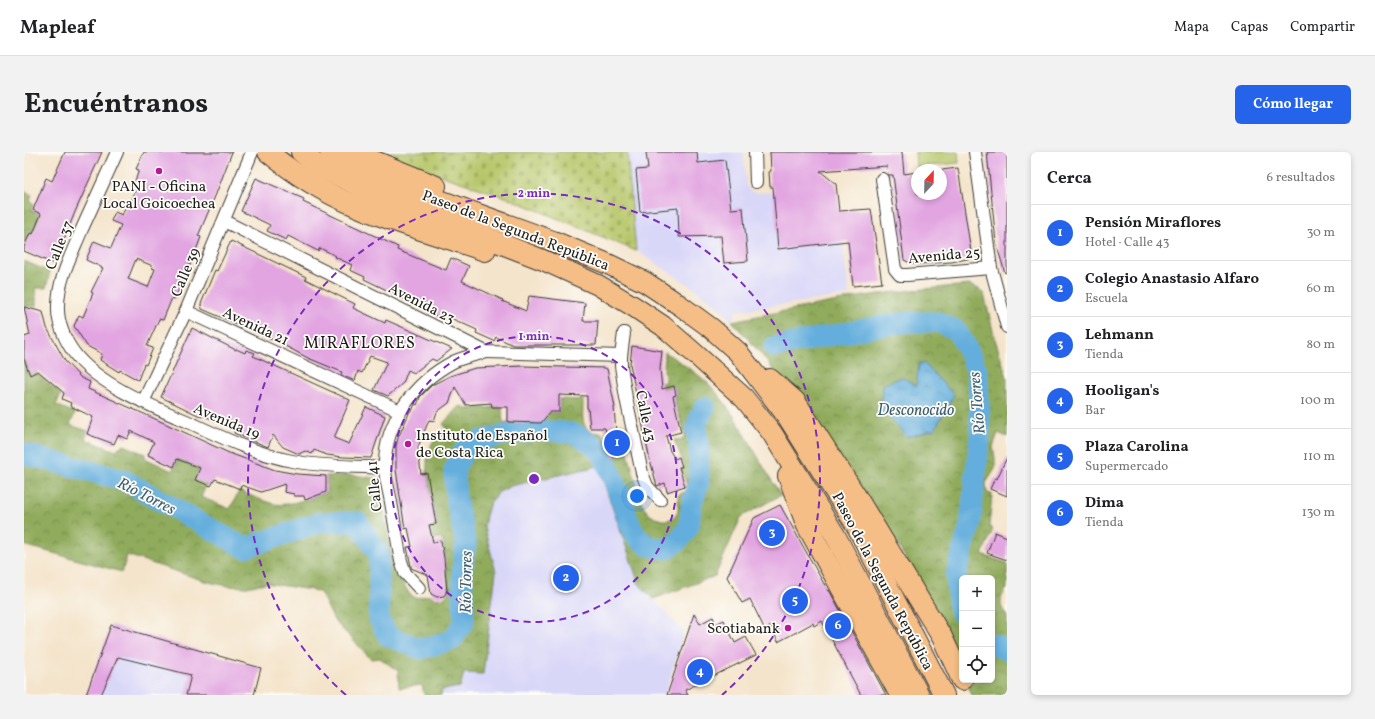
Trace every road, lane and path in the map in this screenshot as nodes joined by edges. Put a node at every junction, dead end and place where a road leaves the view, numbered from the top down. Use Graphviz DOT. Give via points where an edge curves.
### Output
graph roads {
  1 [pos="117,152"];
  2 [pos="252,152"];
  3 [pos="268,152"];
  4 [pos="301,152"];
  5 [pos="330,152"];
  6 [pos="357,152"];
  7 [pos="755,152"];
  8 [pos="975,152"];
  9 [pos="882,179"];
  10 [pos="756,182"];
  11 [pos="224,221"];
  12 [pos="553,241"];
  13 [pos="543,260"];
  14 [pos="991,268"];
  15 [pos="186,311"];
  16 [pos="1007,327"];
  17 [pos="624,333"];
  18 [pos="486,352"];
  19 [pos="738,352"];
  20 [pos="74,353"];
  21 [pos="621,356"];
  22 [pos="143,402"];
  23 [pos="400,411"];
  24 [pos="772,433"];
  25 [pos="385,468"];
  26 [pos="660,500"];
  27 [pos="419,588"];
  28 [pos="959,674"];
  29 [pos="963,683"];
  30 [pos="900,695"];
  31 [pos="919,695"];
  32 [pos="944,695"];
  33 [pos="967,695"];
  1 -- 20 [label="street, Calle 37" via="68,263 59,291 57,307 60,324"];
  2 -- 11 [label="street, Calle 39"];
  3 -- 13 [label="highway" via="314,184 354,206 389,220 494,254"];
  4 -- 13 [label="highway, Paseo de la Segunda República" via="318,165 379,196"];
  5 -- 12 [label="highway, Paseo de la Segunda República" via="380,179"];
  6 -- 12 [label="highway" via="435,186 521,218"];
  7 -- 10 [label="street"];
  8 -- 14 [label="street"];
  9 -- 14 [label="street, Avenida 25" via="895,269 900,275"];
  11 -- 15 [label="street, Calle 39"];
  11 -- 18 [label="street, Avenida 23"];
  12 -- 19 [label="highway, Paseo de la Segunda República" via="645,282 711,328"];
  13 -- 24 [label="highway, Paseo de la Segunda República" via="598,285 662,326 744,398"];
  14 -- 16 [label="street"];
  15 -- 22 [label="street, Calle 39"];
  15 -- 23 [label="street, Avenida 21"];
  17 -- 21 [label="street, Calle 43"];
  18 -- 21 [label="street, Avenida 23"];
  18 -- 23 [label="street, Calle 41" via="455,361 430,376"];
  19 -- 28 [label="highway" via="795,401 942,637"];
  19 -- 32 [label="highway, Paseo de la Segunda República" via="787,416 856,524"];
  20 -- 22 [label="street, Avenida 19" via="102,377"];
  21 -- 26 [label="street, Calle 43" via="622,376 642,473 647,486"];
  22 -- 25 [label="street, Avenida 19" via="266,455 316,464"];
  23 -- 25 [label="street, Calle 41" via="389,437"];
  24 -- 30 [label="highway" via="807,526"];
  24 -- 31 [label="highway, Paseo de la Segunda República" via="835,535"];
  25 -- 27 [label="street, Calle 41" via="402,567"];
  29 -- 33 [label="highway"];
}
